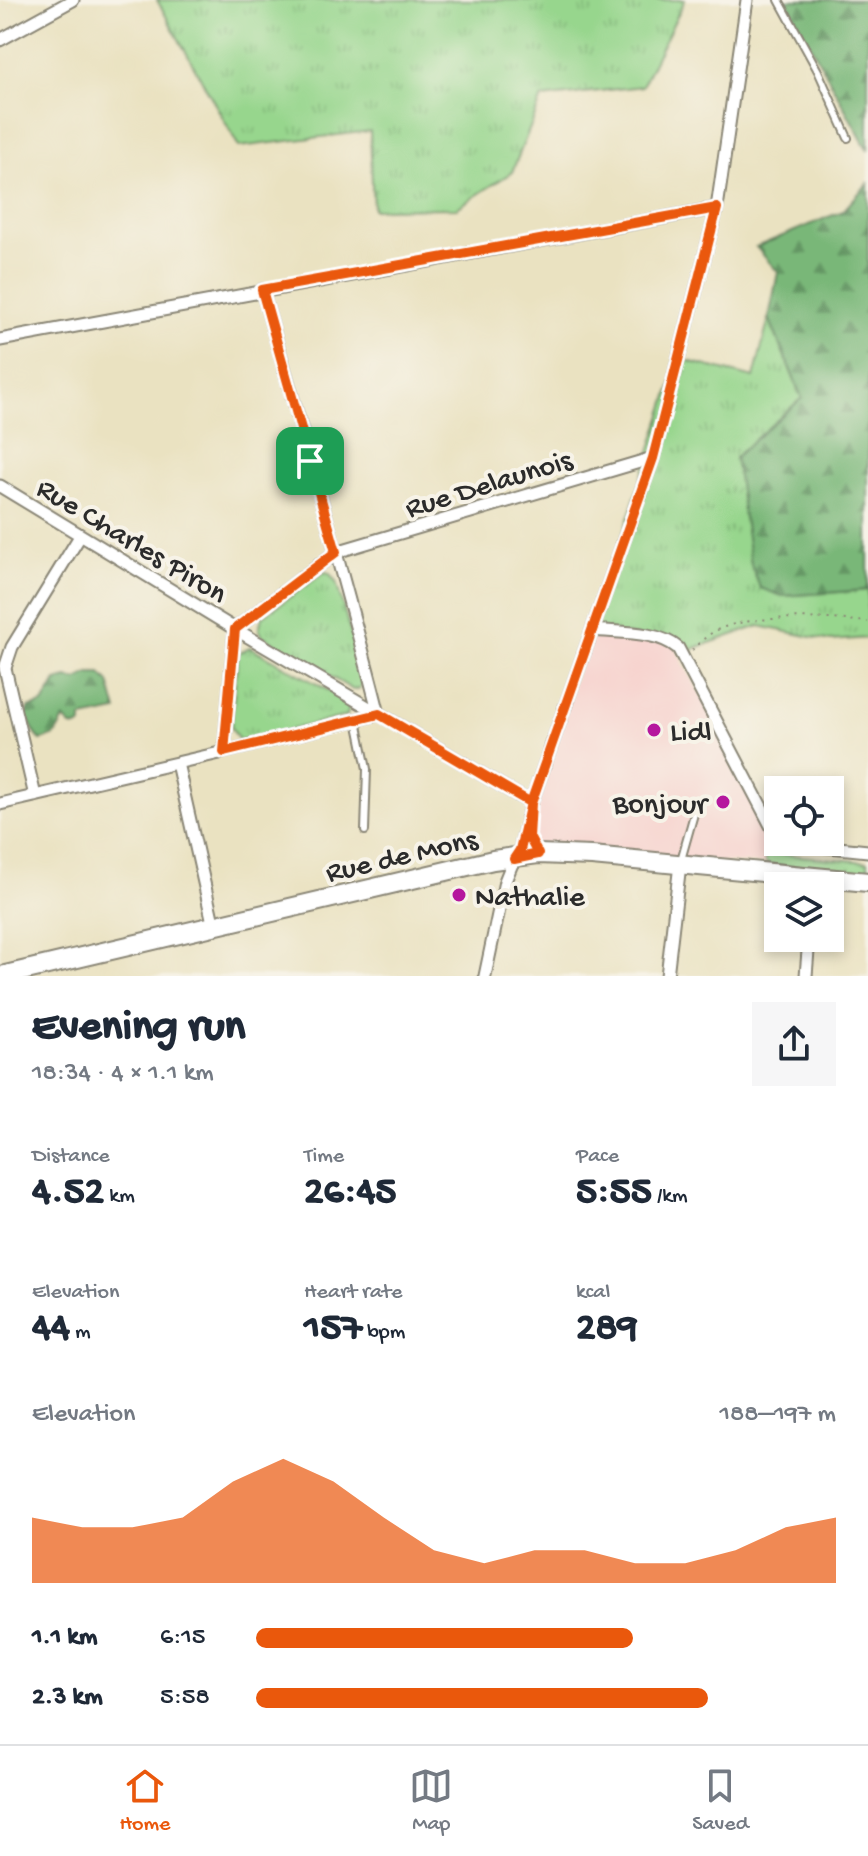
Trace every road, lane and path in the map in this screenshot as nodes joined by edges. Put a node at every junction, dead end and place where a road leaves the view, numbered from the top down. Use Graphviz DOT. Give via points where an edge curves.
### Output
graph roads {
  1 [pos="73,0"];
  2 [pos="747,0"];
  3 [pos="779,0"];
  4 [pos="0,40"];
  5 [pos="848,138"];
  6 [pos="717,208"];
  7 [pos="262,290"];
  8 [pos="0,340"];
  9 [pos="653,458"];
  10 [pos="0,486"];
  11 [pos="80,536"];
  12 [pos="336,552"];
  13 [pos="868,622"];
  14 [pos="235,629"];
  15 [pos="592,630"];
  16 [pos="685,657"];
  17 [pos="379,714"];
  18 [pos="357,720"];
  19 [pos="224,752"];
  20 [pos="177,763"];
  21 [pos="35,796"];
  22 [pos="531,803"];
  23 [pos="0,804"];
  24 [pos="764,812"];
  25 [pos="694,814"];
  26 [pos="365,831"];
  27 [pos="844,848"];
  28 [pos="868,851"];
  29 [pos="538,854"];
  30 [pos="514,859"];
  31 [pos="680,864"];
  32 [pos="764,875"];
  33 [pos="844,882"];
  34 [pos="868,882"];
  35 [pos="214,927"];
  36 [pos="808,952"];
  37 [pos="1,976"];
  38 [pos="485,976"];
  39 [pos="667,976"];
  40 [pos="806,976"];
  1 -- 4 [label="street"];
  2 -- 6 [label="street"];
  3 -- 5 [label="lane"];
  6 -- 7 [label="street"];
  6 -- 9 [label="street"];
  7 -- 8 [label="street"];
  7 -- 12 [label="street"];
  9 -- 12 [label="street, Rue Delaunois"];
  9 -- 15 [label="street"];
  10 -- 11 [label="street, Rue Charles Piron"];
  11 -- 14 [label="street, Rue Charles Piron"];
  11 -- 21 [label="street" via="12,647 5,668"];
  12 -- 14 [label="street"];
  12 -- 17 [label="street"];
  13 -- 16 [label="path" via="743,622 712,634"];
  14 -- 17 [label="street, Rue Charles Piron"];
  14 -- 19 [label="street"];
  15 -- 16 [label="street" via="659,637 671,641"];
  15 -- 22 [label="street"];
  16 -- 24 [label="street"];
  17 -- 18 [label="street"];
  17 -- 22 [label="street, Rue Charles Piron"];
  18 -- 19 [label="street"];
  18 -- 26 [label="lane" via="367,769"];
  19 -- 20 [label="street"];
  20 -- 21 [label="street"];
  20 -- 35 [label="street"];
  21 -- 23 [label="street"];
  22 -- 29 [label="street" via="529,837"];
  22 -- 30 [label="street"];
  25 -- 31 [label="lane"];
  27 -- 28 [label="street"];
  29 -- 30 [label="main road, Rue de Mons"];
  29 -- 31 [label="main road, Rue de Mons"];
  30 -- 35 [label="main road, Rue de Mons"];
  30 -- 38 [label="street"];
  31 -- 32 [label="main road, Rue de Mons"];
  31 -- 39 [label="street"];
  33 -- 34 [label="main road, Rue de Mons"];
  35 -- 37 [label="main road, Rue de Mons"];
  36 -- 40 [label="street"];
}
